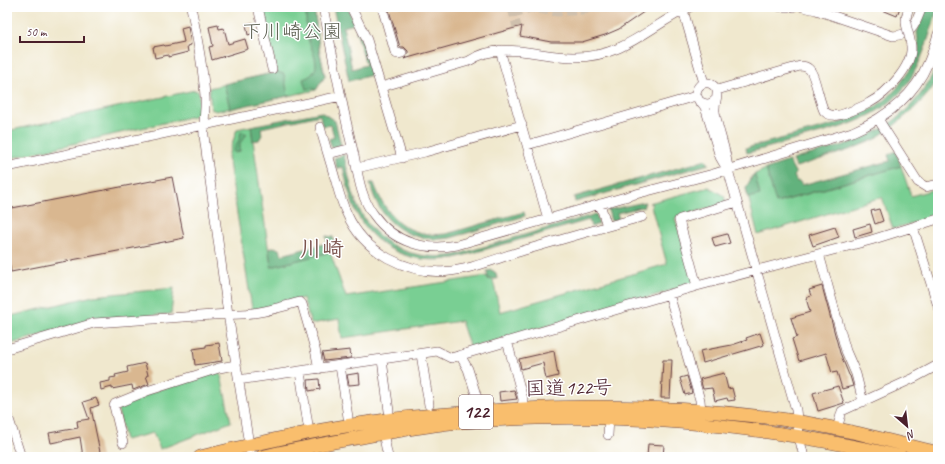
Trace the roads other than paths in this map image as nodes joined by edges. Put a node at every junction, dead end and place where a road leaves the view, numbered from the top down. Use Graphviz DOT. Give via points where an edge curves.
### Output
graph roads {
  1 [pos="191,7"];
  2 [pos="258,7"];
  3 [pos="322,7"];
  4 [pos="351,7"];
  5 [pos="382,7"];
  6 [pos="780,7"];
  7 [pos="793,7"];
  8 [pos="803,7"];
  9 [pos="909,7"];
  10 [pos="922,7"];
  11 [pos="687,9"];
  12 [pos="938,34"];
  13 [pos="500,50"];
  14 [pos="402,53"];
  15 [pos="272,69"];
  16 [pos="704,83"];
  17 [pos="381,87"];
  18 [pos="716,95"];
  19 [pos="340,96"];
  20 [pos="699,100"];
  21 [pos="878,119"];
  22 [pos="522,125"];
  23 [pos="203,126"];
  24 [pos="320,127"];
  25 [pos="527,145"];
  26 [pos="352,148"];
  27 [pos="328,154"];
  28 [pos="402,158"];
  29 [pos="7,167"];
  30 [pos="357,168"];
  31 [pos="728,170"];
  32 [pos="938,184"];
  33 [pos="737,202"];
  34 [pos="600,204"];
  35 [pos="642,218"];
  36 [pos="548,219"];
  37 [pos="938,219"];
  38 [pos="607,226"];
  39 [pos="913,227"];
  40 [pos="819,254"];
  41 [pos="756,270"];
  42 [pos="697,286"];
  43 [pos="669,294"];
  44 [pos="938,306"];
  45 [pos="228,314"];
  46 [pos="507,341"];
  47 [pos="7,349"];
  48 [pos="420,354"];
  49 [pos="460,355"];
  50 [pos="382,360"];
  51 [pos="236,365"];
  52 [pos="938,365"];
  53 [pos="340,366"];
  54 [pos="319,369"];
  55 [pos="300,372"];
  56 [pos="238,380"];
  57 [pos="478,401"];
  58 [pos="863,402"];
  59 [pos="430,405"];
  60 [pos="522,408"];
  61 [pos="389,411"];
  62 [pos="701,411"];
  63 [pos="7,413"];
  64 [pos="348,417"];
  65 [pos="609,418"];
  66 [pos="798,422"];
  67 [pos="308,425"];
  68 [pos="836,429"];
  69 [pos="383,433"];
  70 [pos="608,435"];
  71 [pos="799,437"];
  72 [pos="123,443"];
  73 [pos="250,451"];
  74 [pos="938,453"];
  75 [pos="21,457"];
  76 [pos="200,457"];
  77 [pos="261,457"];
  78 [pos="388,457"];
  79 [pos="804,457"];
  80 [pos="902,457"];
  1 -- 23 [label="street" via="202,70 205,108"];
  2 -- 15 [label="street"];
  3 -- 19 [label="street"];
  4 -- 17 [label="street" via="367,40"];
  5 -- 14 [label="street" via="395,52"];
  6 -- 7 [label="street"];
  8 -- 10 [label="street" via="893,36 910,32"];
  9 -- 18 [label="street, bridge" via="905,18 911,47 908,62 879,96 846,113 837,116 824,111 812,73 805,66"];
  11 -- 13 [label="street" via="623,47 606,53 560,57 518,50"];
  11 -- 16 [label="street"];
  12 -- 21 [label="street" via="928,63 917,84 901,103"];
  13 -- 17 [label="street"];
  13 -- 22 [label="street"];
  16 -- 18 [label="street" via="712,84"];
  16 -- 20 [label="street" via="697,88"];
  17 -- 28 [label="street"];
  18 -- 20 [label="street" via="709,104"];
  18 -- 31 [label="street" via="715,112 727,155"];
  19 -- 23 [label="street"];
  19 -- 26 [label="street"];
  20 -- 25 [label="street"];
  20 -- 31 [label="street" via="705,107 720,157"];
  21 -- 31 [label="street" via="852,132"];
  21 -- 32 [label="street" via="918,182 926,187"];
  22 -- 25 [label="street"];
  22 -- 28 [label="street"];
  23 -- 29 [label="street"];
  23 -- 45 [label="street"];
  24 -- 27 [label="street"];
  25 -- 36 [label="street"];
  26 -- 27 [label="street"];
  26 -- 30 [label="street"];
  27 -- 38 [label="street" via="342,202 357,231 383,255 416,270 433,273 471,267"];
  28 -- 30 [label="street"];
  30 -- 36 [label="street" via="363,194 373,215 391,233 416,245 445,247"];
  31 -- 33 [label="street"];
  31 -- 34 [label="street"];
  33 -- 41 [label="street"];
  33 -- 42 [label="street" via="679,220"];
  34 -- 36 [label="street"];
  34 -- 38 [label="street"];
  35 -- 38 [label="street"];
  37 -- 39 [label="street"];
  39 -- 40 [label="street"];
  39 -- 44 [label="street"];
  40 -- 41 [label="street"];
  40 -- 58 [label="street"];
  41 -- 42 [label="street"];
  41 -- 66 [label="street"];
  42 -- 43 [label="street"];
  43 -- 46 [label="street"];
  43 -- 62 [label="street"];
  45 -- 47 [label="street" via="94,323"];
  45 -- 51 [label="street"];
  45 -- 54 [label="street" via="254,313 300,302"];
  46 -- 49 [label="street"];
  46 -- 60 [label="street" via="523,399"];
  48 -- 49 [label="street" via="437,351 451,358"];
  48 -- 50 [label="street"];
  48 -- 59 [label="street"];
  49 -- 57 [label="street" via="468,369"];
  50 -- 53 [label="street"];
  50 -- 61 [label="street"];
  51 -- 56 [label="street"];
  51 -- 72 [label="street" via="155,388 115,404"];
  52 -- 58 [label="street"];
  53 -- 54 [label="street"];
  53 -- 64 [label="street"];
  54 -- 55 [label="street"];
  55 -- 56 [label="street"];
  55 -- 67 [label="street"];
  56 -- 73 [label="street"];
  58 -- 68 [label="street" via="842,411"];
  60 -- 62 [label="highway, 国道122号 / 122" via="599,407"];
  60 -- 73 [label="highway, 国道122号 / 122" via="403,418 338,427"];
  62 -- 66 [label="highway, 国道122号 / 122"];
  63 -- 75 [label="street"];
  65 -- 69 [label="highway, 国道122号 / 122" via="529,418 449,424"];
  65 -- 70 [label="street"];
  65 -- 71 [label="highway, 国道122号 / 122" via="704,425"];
  66 -- 68 [label="highway, 国道122号 / 122"];
  66 -- 71 [label="street"];
  68 -- 74 [label="highway, 国道122号 / 122"];
  69 -- 77 [label="highway, 国道122号 / 122"];
  69 -- 78 [label="street"];
  71 -- 79 [label="street"];
  71 -- 80 [label="highway, 国道122号 / 122"];
  73 -- 76 [label="highway, 国道122号 / 122"];
}
